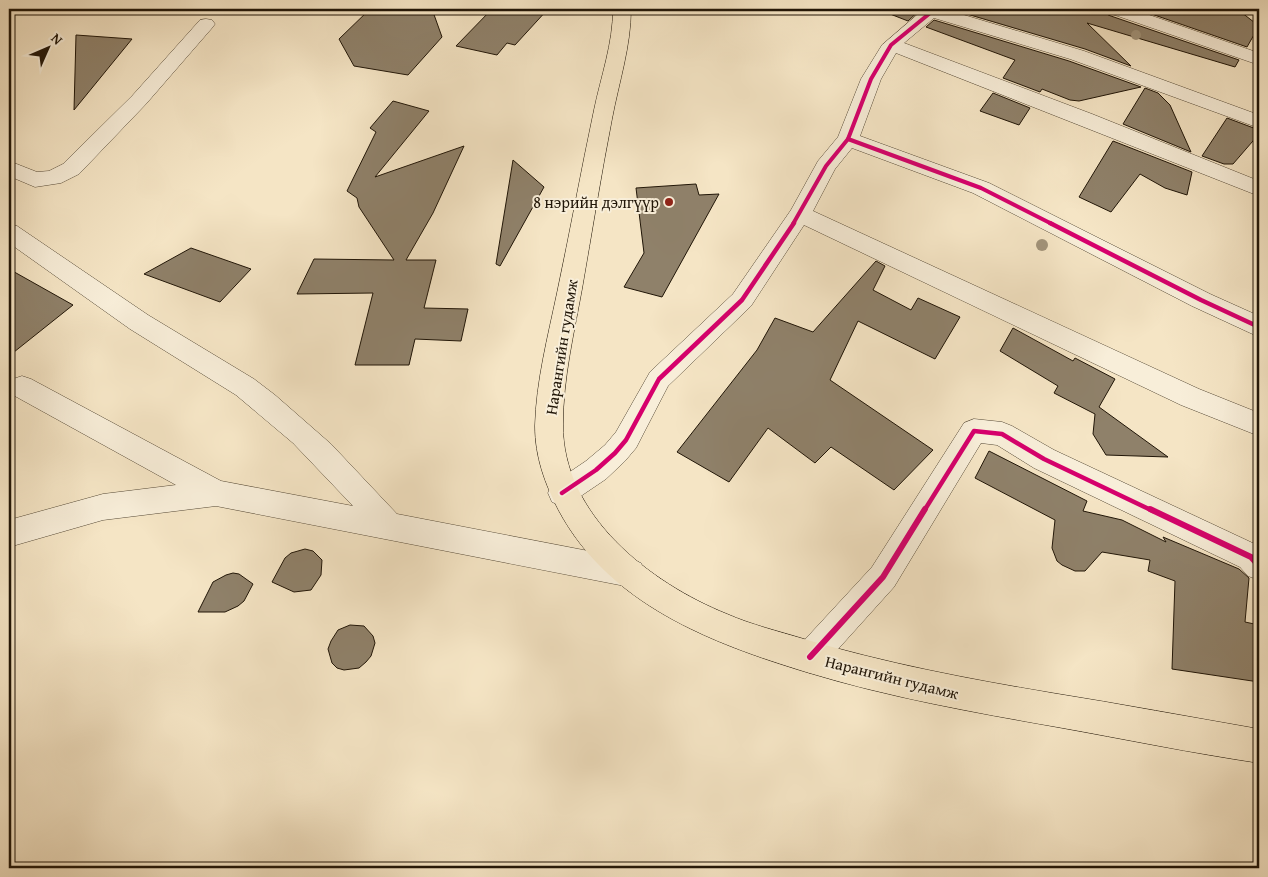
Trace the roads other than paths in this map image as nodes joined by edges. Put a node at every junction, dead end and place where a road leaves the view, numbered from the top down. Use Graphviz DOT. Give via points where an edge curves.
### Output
graph roads {
  1 [pos="622,9"];
  2 [pos="1115,9"];
  3 [pos="934,10"];
  4 [pos="206,24"];
  5 [pos="892,45"];
  6 [pos="1259,59"];
  7 [pos="1259,122"];
  8 [pos="848,139"];
  9 [pos="9,168"];
  10 [pos="1259,189"];
  11 [pos="800,214"];
  12 [pos="9,232"];
  13 [pos="1259,327"];
  14 [pos="22,387"];
  15 [pos="1259,425"];
  16 [pos="216,493"];
  17 [pos="562,493"];
  18 [pos="388,526"];
  19 [pos="9,534"];
  20 [pos="1259,566"];
  21 [pos="630,573"];
  22 [pos="810,657"];
  23 [pos="1259,746"];
  1 -- 17 [label="main road, Нарангийн гудамж" via="556,364 549,430 550,458"];
  2 -- 6 [label="street"];
  3 -- 5 [label="street"];
  3 -- 7 [label="street" via="1077,56"];
  4 -- 9 [label="street" via="139,100 71,169 53,178 35,180"];
  5 -- 8 [label="street" via="872,79"];
  5 -- 10 [label="street"];
  8 -- 11 [label="street" via="826,166"];
  8 -- 13 [label="street" via="981,188"];
  11 -- 15 [label="street" via="1181,393"];
  11 -- 17 [label="street" via="742,300 659,379 626,440 615,453"];
  12 -- 18 [label="street" via="93,291 268,404 323,453"];
  14 -- 16 [label="street"];
  16 -- 18 [label="street"];
  16 -- 19 [label="street" via="103,508"];
  17 -- 21 [label="main road, Нарангийн гудамж" via="580,521"];
  18 -- 21 [label="street"];
  20 -- 22 [label="street" via="1252,557 1044,460 1002,434 974,431 883,576"];
  21 -- 22 [label="main road, Нарангийн гудамж" via="665,599 706,621"];
  22 -- 23 [label="main road, Нарангийн гудамж" via="877,677 953,693"];
}
